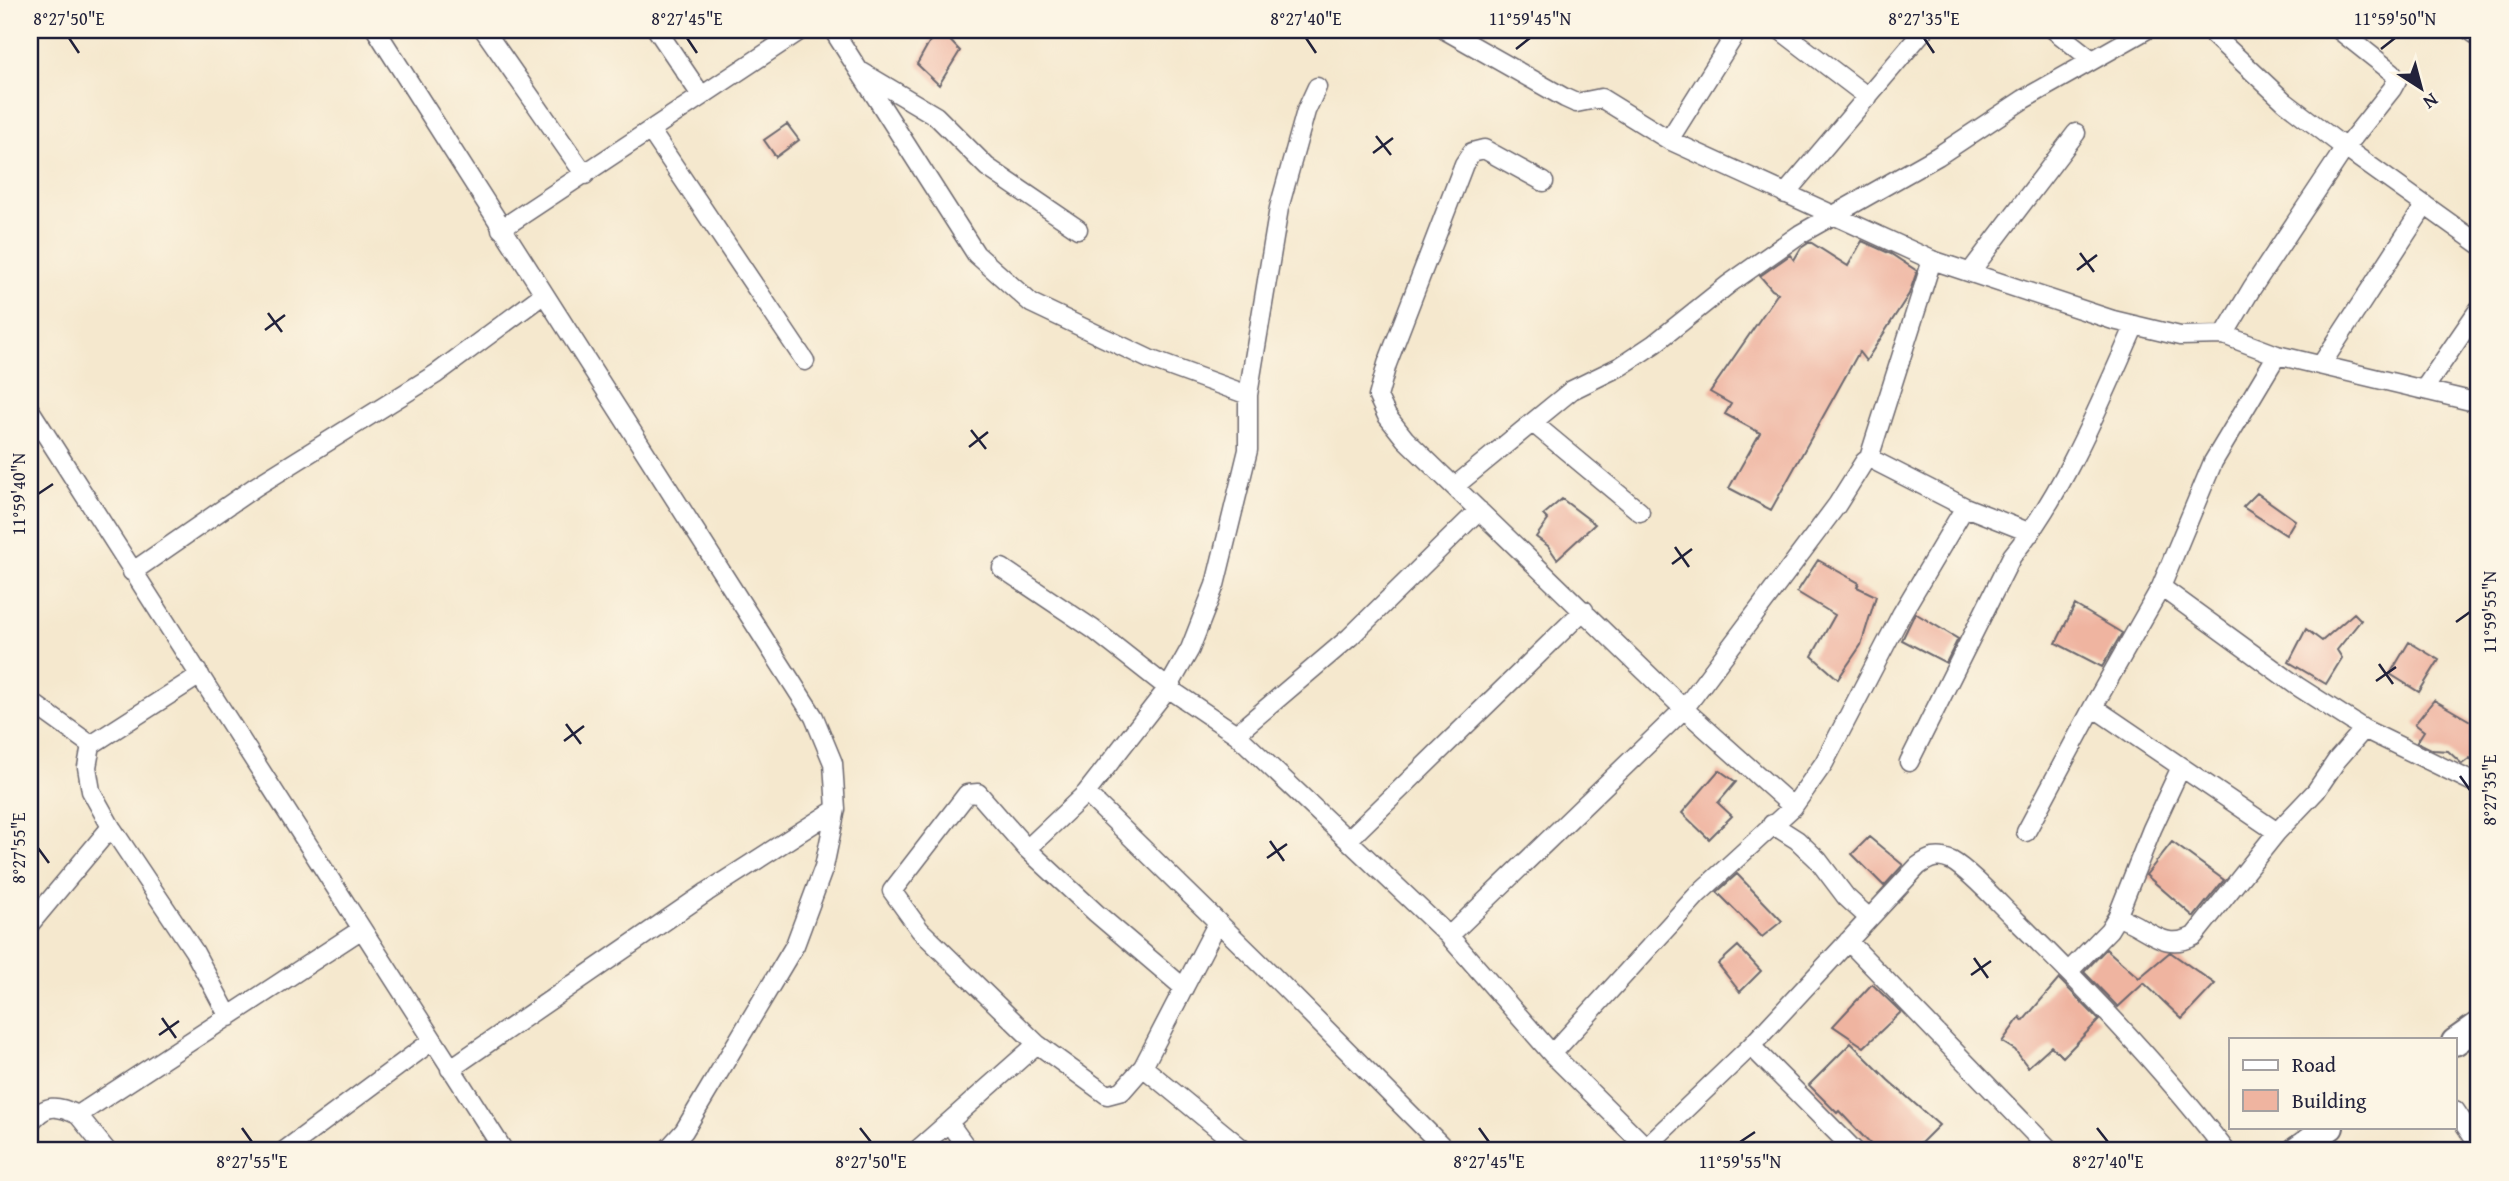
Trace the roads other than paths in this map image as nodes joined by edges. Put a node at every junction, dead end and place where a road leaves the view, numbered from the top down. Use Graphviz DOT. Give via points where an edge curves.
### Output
graph roads {
  1 [pos="376,30"];
  2 [pos="484,30"];
  3 [pos="657,30"];
  4 [pos="801,30"];
  5 [pos="833,30"];
  6 [pos="1445,30"];
  7 [pos="1738,30"];
  8 [pos="1780,30"];
  9 [pos="1924,30"];
  10 [pos="2054,30"];
  11 [pos="2146,30"];
  12 [pos="2208,30"];
  13 [pos="2339,30"];
  14 [pos="2469,30"];
  15 [pos="2479,37"];
  16 [pos="2092,60"];
  17 [pos="859,71"];
  18 [pos="1317,87"];
  19 [pos="701,95"];
  20 [pos="1868,97"];
  21 [pos="650,130"];
  22 [pos="2076,134"];
  23 [pos="1669,140"];
  24 [pos="2345,148"];
  25 [pos="585,175"];
  26 [pos="1544,183"];
  27 [pos="1785,194"];
  28 [pos="2425,205"];
  29 [pos="1832,216"];
  30 [pos="501,229"];
  31 [pos="1077,229"];
  32 [pos="2479,244"];
  33 [pos="1932,260"];
  34 [pos="1970,271"];
  35 [pos="544,294"];
  36 [pos="2479,309"];
  37 [pos="2136,325"];
  38 [pos="2224,335"];
  39 [pos="2277,355"];
  40 [pos="805,361"];
  41 [pos="2321,365"];
  42 [pos="2424,390"];
  43 [pos="1248,394"];
  44 [pos="2479,403"];
  45 [pos="30,410"];
  46 [pos="1533,423"];
  47 [pos="1869,458"];
  48 [pos="1455,486"];
  49 [pos="1965,507"];
  50 [pos="1479,510"];
  51 [pos="1640,512"];
  52 [pos="2031,533"];
  53 [pos="1002,568"];
  54 [pos="132,572"];
  55 [pos="2161,587"];
  56 [pos="1584,610"];
  57 [pos="200,675"];
  58 [pos="1168,688"];
  59 [pos="30,701"];
  60 [pos="2093,707"];
  61 [pos="1684,709"];
  62 [pos="2364,729"];
  63 [pos="1236,734"];
  64 [pos="91,745"];
  65 [pos="1909,762"];
  66 [pos="2181,767"];
  67 [pos="2479,785"];
  68 [pos="1086,793"];
  69 [pos="1793,807"];
  70 [pos="836,808"];
  71 [pos="1772,824"];
  72 [pos="111,827"];
  73 [pos="2026,832"];
  74 [pos="2277,832"];
  75 [pos="1348,840"];
  76 [pos="1027,849"];
  77 [pos="36,901"];
  78 [pos="2117,917"];
  79 [pos="1869,918"];
  80 [pos="1218,922"];
  81 [pos="30,924"];
  82 [pos="362,929"];
  83 [pos="1449,936"];
  84 [pos="1848,940"];
  85 [pos="2069,971"];
  86 [pos="1184,988"];
  87 [pos="229,1017"];
  88 [pos="2479,1026"];
  89 [pos="432,1041"];
  90 [pos="2456,1041"];
  91 [pos="1037,1044"];
  92 [pos="1751,1046"];
  93 [pos="1552,1054"];
  94 [pos="1143,1067"];
  95 [pos="450,1069"];
  96 [pos="2456,1112"];
  97 [pos="78,1115"];
  98 [pos="30,1123"];
  99 [pos="948,1123"];
  100 [pos="2329,1128"];
  101 [pos="2479,1146"];
  102 [pos="1648,1149"];
  103 [pos="107,1151"];
  104 [pos="284,1151"];
  105 [pos="504,1151"];
  106 [pos="666,1151"];
  107 [pos="916,1151"];
  108 [pos="969,1151"];
  109 [pos="1245,1151"];
  110 [pos="1447,1151"];
  111 [pos="1855,1151"];
  112 [pos="2051,1151"];
  113 [pos="2226,1151"];
  114 [pos="2296,1151"];
  1 -- 30 [label="street"];
  2 -- 25 [label="street"];
  3 -- 19 [label="street"];
  4 -- 19 [label="street"];
  5 -- 17 [label="street"];
  6 -- 23 [label="street" via="1565,99 1576,103 1601,98"];
  7 -- 23 [label="street"];
  8 -- 20 [label="street"];
  9 -- 20 [label="street"];
  10 -- 16 [label="street"];
  11 -- 16 [label="street"];
  12 -- 24 [label="street" via="2285,102"];
  13 -- 24 [label="street" via="2397,79"];
  14 -- 15 [label="street"];
  16 -- 29 [label="street"];
  17 -- 31 [label="street" via="936,116 987,167"];
  17 -- 43 [label="street" via="976,254 1031,303 1150,359"];
  18 -- 43 [label="street" via="1279,208"];
  19 -- 21 [label="street"];
  20 -- 27 [label="street"];
  21 -- 25 [label="street"];
  21 -- 40 [label="street"];
  22 -- 34 [label="street"];
  23 -- 27 [label="street"];
  24 -- 28 [label="street"];
  24 -- 38 [label="street"];
  25 -- 30 [label="street"];
  26 -- 48 [label="street" via="1484,149 1472,152 1387,364 1378,397 1387,416"];
  27 -- 29 [label="street"];
  28 -- 32 [label="street"];
  28 -- 41 [label="street"];
  29 -- 33 [label="street"];
  29 -- 46 [label="street" via="1761,261 1654,344 1572,390"];
  30 -- 35 [label="street"];
  33 -- 34 [label="street"];
  33 -- 47 [label="street"];
  34 -- 37 [label="street"];
  35 -- 54 [label="street" via="436,374 256,487"];
  35 -- 70 [label="street" via="814,718 833,763"];
  36 -- 42 [label="street"];
  37 -- 38 [label="street" via="2180,336"];
  37 -- 52 [label="street" via="2084,437"];
  38 -- 39 [label="street"];
  39 -- 41 [label="street"];
  39 -- 55 [label="street" via="2213,462"];
  41 -- 42 [label="street"];
  42 -- 44 [label="street"];
  43 -- 58 [label="street" via="1248,450 1215,585 1190,649"];
  45 -- 54 [label="street"];
  46 -- 48 [label="street"];
  46 -- 51 [label="street"];
  47 -- 49 [label="street"];
  47 -- 61 [label="street"];
  48 -- 50 [label="street"];
  49 -- 52 [label="street"];
  49 -- 69 [label="street" via="1902,613 1824,762"];
  50 -- 56 [label="street"];
  50 -- 63 [label="street" via="1350,637"];
  52 -- 65 [label="street" via="2012,556"];
  53 -- 58 [label="street" via="1093,629"];
  54 -- 57 [label="street"];
  55 -- 60 [label="street"];
  55 -- 62 [label="street"];
  56 -- 61 [label="street"];
  56 -- 75 [label="street"];
  57 -- 64 [label="street"];
  57 -- 82 [label="street"];
  58 -- 63 [label="street"];
  58 -- 68 [label="street"];
  59 -- 64 [label="street"];
  60 -- 66 [label="street"];
  60 -- 73 [label="street"];
  61 -- 69 [label="street"];
  61 -- 83 [label="street"];
  62 -- 67 [label="street"];
  62 -- 74 [label="street"];
  63 -- 75 [label="street"];
  64 -- 72 [label="street" via="87,767 91,791"];
  66 -- 74 [label="street"];
  66 -- 78 [label="street"];
  68 -- 76 [label="street"];
  68 -- 80 [label="street"];
  69 -- 71 [label="street"];
  70 -- 95 [label="street"];
  70 -- 106 [label="street" via="824,867 795,945 684,1131"];
  71 -- 79 [label="street" via="1818,860"];
  71 -- 93 [label="street" via="1698,894"];
  72 -- 77 [label="street"];
  72 -- 87 [label="street" via="194,951"];
  74 -- 78 [label="street" via="2194,936 2170,943"];
  75 -- 83 [label="street"];
  76 -- 86 [label="street"];
  76 -- 91 [label="street" via="978,793 971,792 892,891 920,930"];
  77 -- 81 [label="street"];
  78 -- 85 [label="street"];
  79 -- 84 [label="street"];
  79 -- 85 [label="street" via="1918,866 1937,856 1952,861"];
  80 -- 86 [label="street"];
  80 -- 110 [label="street"];
  82 -- 87 [label="street"];
  82 -- 89 [label="street"];
  83 -- 93 [label="street"];
  84 -- 92 [label="street"];
  84 -- 112 [label="street"];
  85 -- 113 [label="street" via="2178,1089"];
  86 -- 94 [label="street"];
  87 -- 97 [label="street"];
  88 -- 90 [label="street"];
  89 -- 95 [label="street"];
  89 -- 104 [label="street"];
  91 -- 94 [label="street" via="1107,1095 1122,1091"];
  91 -- 99 [label="street"];
  92 -- 102 [label="street"];
  92 -- 111 [label="street"];
  93 -- 102 [label="street"];
  94 -- 109 [label="street"];
  95 -- 105 [label="street"];
  96 -- 101 [label="street"];
  97 -- 98 [label="street" via="60,1107 48,1108"];
  97 -- 103 [label="street"];
  99 -- 107 [label="street"];
  99 -- 108 [label="street"];
  100 -- 114 [label="street"];
}
